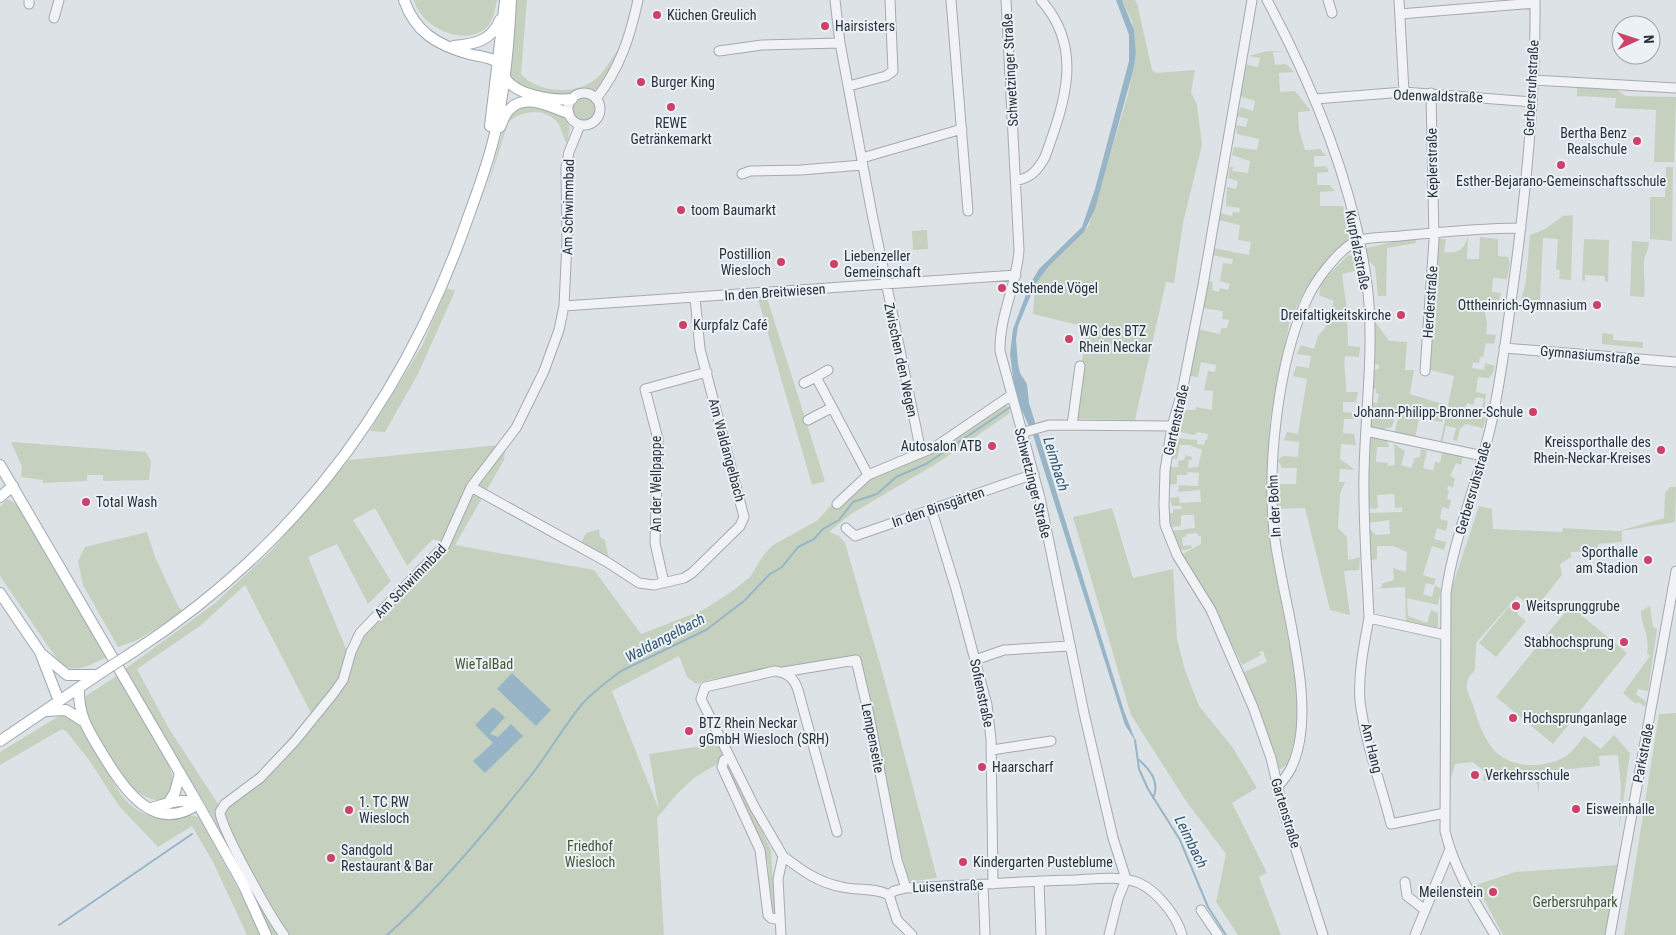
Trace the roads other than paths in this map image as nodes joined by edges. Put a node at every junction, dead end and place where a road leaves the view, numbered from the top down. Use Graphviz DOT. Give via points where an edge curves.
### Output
graph roads {
  1 [pos="59,0"];
  2 [pos="404,0"];
  3 [pos="638,0"];
  4 [pos="835,0"];
  5 [pos="890,0"];
  6 [pos="951,0"];
  7 [pos="1006,0"];
  8 [pos="1041,0"];
  9 [pos="1252,0"];
  10 [pos="1266,0"];
  11 [pos="1328,0"];
  12 [pos="1399,0"];
  13 [pos="507,1"];
  14 [pos="1535,1"];
  15 [pos="1332,13"];
  16 [pos="1400,14"];
  17 [pos="54,18"];
  18 [pos="840,43"];
  19 [pos="448,46"];
  20 [pos="719,51"];
  21 [pos="498,63"];
  22 [pos="504,76"];
  23 [pos="1533,80"];
  24 [pos="849,86"];
  25 [pos="1676,88"];
  26 [pos="1404,92"];
  27 [pos="1430,93"];
  28 [pos="572,99"];
  29 [pos="596,99"];
  30 [pos="1314,99"];
  31 [pos="1532,102"];
  32 [pos="568,113"];
  33 [pos="580,125"];
  34 [pos="962,128"];
  35 [pos="496,131"];
  36 [pos="862,161"];
  37 [pos="742,174"];
  38 [pos="1016,181"];
  39 [pos="474,202"];
  40 [pos="968,211"];
  41 [pos="1520,228"];
  42 [pos="1434,232"];
  43 [pos="1358,241"];
  44 [pos="1016,275"];
  45 [pos="885,284"];
  46 [pos="695,298"];
  47 [pos="564,306"];
  48 [pos="1504,348"];
  49 [pos="1676,362"];
  50 [pos="1080,366"];
  51 [pos="828,370"];
  52 [pos="707,372"];
  53 [pos="1425,372"];
  54 [pos="816,377"];
  55 [pos="804,383"];
  56 [pos="1011,398"];
  57 [pos="831,408"];
  58 [pos="808,420"];
  59 [pos="1072,425"];
  60 [pos="1172,426"];
  61 [pos="1366,430"];
  62 [pos="1026,431"];
  63 [pos="921,452"];
  64 [pos="1483,456"];
  65 [pos="0,465"];
  66 [pos="1034,474"];
  67 [pos="868,475"];
  68 [pos="13,486"];
  69 [pos="0,487"];
  70 [pos="471,487"];
  71 [pos="0,498"];
  72 [pos="837,504"];
  73 [pos="932,508"];
  74 [pos="846,528"];
  75 [pos="1676,571"];
  76 [pos="664,583"];
  77 [pos="0,593"];
  78 [pos="1368,621"];
  79 [pos="1445,635"];
  80 [pos="1069,646"];
  81 [pos="40,652"];
  82 [pos="975,660"];
  83 [pos="783,672"];
  84 [pos="99,674"];
  85 [pos="79,688"];
  86 [pos="59,701"];
  87 [pos="45,712"];
  88 [pos="83,721"];
  89 [pos="0,741"];
  90 [pos="1051,741"];
  91 [pos="992,750"];
  92 [pos="730,756"];
  93 [pos="180,773"];
  94 [pos="1277,788"];
  95 [pos="168,804"];
  96 [pos="198,804"];
  97 [pos="151,808"];
  98 [pos="1445,813"];
  99 [pos="837,832"];
  100 [pos="1450,849"];
  101 [pos="783,856"];
  102 [pos="1126,879"];
  103 [pos="1039,881"];
  104 [pos="1405,882"];
  105 [pos="993,884"];
  106 [pos="983,885"];
  107 [pos="906,888"];
  108 [pos="889,895"];
  109 [pos="1201,910"];
  110 [pos="1424,910"];
  111 [pos="780,920"];
  112 [pos="1181,932"];
  113 [pos="266,935"];
  114 [pos="284,935"];
  115 [pos="782,935"];
  116 [pos="912,935"];
  117 [pos="985,935"];
  118 [pos="1041,935"];
  119 [pos="1110,935"];
  120 [pos="1218,935"];
  121 [pos="1323,935"];
  122 [pos="1415,935"];
  123 [pos="1495,935"];
  124 [pos="1610,935"];
  1 -- 17 [label="street"];
  2 -- 19 [label="main road" via="421,31"];
  3 -- 29 [label="street" via="626,49"];
  4 -- 18 [label="street, Zwischen den Wegen"];
  5 -- 24 [label="street" via="893,71"];
  6 -- 34 [label="street"];
  7 -- 38 [label="street, Schwetzinger Straße"];
  8 -- 38 [label="street" via="1062,29 1068,75 1045,157 1030,177"];
  9 -- 60 [label="street, Gartenstraße" via="1201,295 1179,408"];
  10 -- 30 [label="street, Kurpfalzstraße"];
  11 -- 15 [label="street"];
  12 -- 16 [label="street"];
  13 -- 19 [label="main road" via="491,35 473,45"];
  13 -- 21 [label="main road"];
  13 -- 22 [label="main road"];
  14 -- 16 [label="street"];
  14 -- 23 [label="street, Gerbersruhstraße"];
  16 -- 26 [label="street"];
  18 -- 20 [label="street" via="762,45"];
  18 -- 24 [label="street, Zwischen den Wegen"];
  19 -- 21 [label="main road"];
  21 -- 39 [label="main road" via="490,128"];
  22 -- 28 [label="main road" via="519,90 558,100"];
  22 -- 35 [label="main road"];
  23 -- 25 [label="street"];
  23 -- 31 [label="street, Gerbersruhstraße"];
  24 -- 36 [label="street, Zwischen den Wegen"];
  26 -- 27 [label="street, Odenwaldstraße"];
  26 -- 30 [label="street, Odenwaldstraße"];
  27 -- 31 [label="street, Odenwaldstraße"];
  27 -- 42 [label="street, Keplerstraße"];
  28 -- 29 [label="street" via="586,93"];
  28 -- 32 [label="street"];
  29 -- 33 [label="street" via="600,111 597,119 591,124"];
  30 -- 43 [label="street, Kurpfalzstraße" via="1348,196"];
  31 -- 41 [label="street, Gerbersruhstraße"];
  32 -- 33 [label="street"];
  32 -- 35 [label="main road" via="543,104 522,102 509,110"];
  33 -- 47 [label="street, Am Schwimmbad" via="566,167"];
  34 -- 36 [label="street"];
  34 -- 40 [label="street"];
  35 -- 39 [label="main road"];
  36 -- 37 [label="street"];
  36 -- 45 [label="street, Zwischen den Wegen"];
  38 -- 44 [label="street, Schwetzinger Straße" via="1019,250"];
  39 -- 84 [label="main road, bridge" via="440,293 415,345 372,418 346,454 303,508 257,555 194,611"];
  41 -- 42 [label="street"];
  41 -- 48 [label="street, Gerbersruhstraße"];
  42 -- 43 [label="street"];
  42 -- 53 [label="street, Herderstraße"];
  43 -- 61 [label="street, Kurpfalzstraße" via="1368,306"];
  43 -- 94 [label="street, In der Bohn" via="1316,280 1300,314 1277,411 1272,469 1274,531 1302,700 1302,734 1292,767"];
  44 -- 45 [label="street, In den Breitwiesen"];
  44 -- 56 [label="street, Schwetzinger Straße" via="999,337"];
  45 -- 46 [label="street, In den Breitwiesen"];
  45 -- 63 [label="street, Zwischen den Wegen"];
  46 -- 47 [label="street, In den Breitwiesen"];
  46 -- 52 [label="street, Am Waldangelbach" via="699,343"];
  47 -- 70 [label="street, Am Schwimmbad" via="552,351 531,401 505,445"];
  48 -- 49 [label="street, Gymnasiumstraße"];
  48 -- 64 [label="street, Gerbersruhstraße"];
  50 -- 59 [label="street"];
  51 -- 54 [label="street"];
  52 -- 76 [label="street, Am Waldangelbach" via="744,520 692,573"];
  52 -- 76 [label="street, An der Wellpappe" via="646,389 658,439 655,543"];
  54 -- 55 [label="street"];
  54 -- 57 [label="street"];
  56 -- 62 [label="street, Schwetzinger Straße"];
  56 -- 63 [label="street"];
  57 -- 58 [label="street"];
  57 -- 67 [label="street"];
  59 -- 60 [label="street"];
  59 -- 62 [label="street" via="1042,426"];
  60 -- 94 [label="street, Gartenstraße" via="1165,470 1165,525 1177,556 1224,636 1271,758"];
  61 -- 64 [label="street"];
  61 -- 78 [label="street, Kurpfalzstraße"];
  62 -- 66 [label="street, Schwetzinger Straße"];
  63 -- 67 [label="street"];
  64 -- 79 [label="street, Gerbersruhstraße" via="1450,568"];
  65 -- 68 [label="main road"];
  66 -- 73 [label="street, In den Binsgärten"];
  66 -- 80 [label="street, Schwetzinger Straße"];
  67 -- 72 [label="street"];
  68 -- 69 [label="main road"];
  68 -- 71 [label="main road"];
  68 -- 93 [label="main road"];
  70 -- 76 [label="street, Am Waldangelbach" via="607,562 638,583"];
  70 -- 114 [label="street, Am Schwimmbad" via="445,545 360,633 343,680 333,694 260,778 225,804 220,812 235,847"];
  73 -- 74 [label="street, In den Binsgärten" via="855,536"];
  73 -- 82 [label="street, Sofienstraße"];
  75 -- 124 [label="street, Parkstraße"];
  77 -- 81 [label="main road"];
  78 -- 79 [label="street"];
  78 -- 98 [label="street, Am Hang" via="1360,668 1360,701 1391,824"];
  79 -- 98 [label="street, Gerbersruhstraße"];
  80 -- 82 [label="street" via="1004,650"];
  80 -- 102 [label="street, Schwetzinger Straße" via="1113,838"];
  81 -- 84 [label="main road" via="67,675"];
  81 -- 86 [label="main road"];
  82 -- 91 [label="street, Sofienstraße" via="987,705"];
  83 -- 92 [label="street, Lempenseite" via="708,685 703,690 701,698"];
  83 -- 99 [label="street" via="792,677 798,690"];
  83 -- 107 [label="street, Lempenseite" via="856,660 897,860"];
  84 -- 85 [label="main road"];
  85 -- 86 [label="main road"];
  85 -- 88 [label="main road"];
  86 -- 87 [label="main road"];
  87 -- 88 [label="main road" via="66,710"];
  87 -- 89 [label="main road"];
  88 -- 97 [label="main road" via="127,792"];
  90 -- 91 [label="street"];
  91 -- 105 [label="street, Sofienstraße"];
  92 -- 101 [label="street, Lempenseite"];
  92 -- 111 [label="street" via="722,767 760,850 768,915"];
  93 -- 95 [label="main road"];
  93 -- 96 [label="main road"];
  94 -- 121 [label="street, Gartenstraße"];
  95 -- 96 [label="main road" via="186,800"];
  95 -- 97 [label="main road"];
  96 -- 97 [label="main road" via="173,813 160,813"];
  96 -- 113 [label="main road" via="243,884"];
  98 -- 100 [label="street, Gerbersruhstraße"];
  100 -- 110 [label="street"];
  100 -- 123 [label="street, Gerbersruhstraße" via="1470,893"];
  101 -- 108 [label="street" via="828,884 872,889"];
  101 -- 111 [label="street" via="778,879"];
  102 -- 103 [label="street, Luisenstraße"];
  102 -- 112 [label="street" via="1146,888 1167,908"];
  102 -- 119 [label="street"];
  103 -- 105 [label="street, Luisenstraße"];
  103 -- 118 [label="street"];
  104 -- 110 [label="street" via="1407,896"];
  105 -- 106 [label="street, Luisenstraße"];
  106 -- 107 [label="street, Luisenstraße"];
  106 -- 117 [label="street"];
  107 -- 108 [label="street, Luisenstraße"];
  108 -- 116 [label="street" via="897,920"];
  109 -- 120 [label="street"];
  110 -- 122 [label="street"];
  111 -- 115 [label="street"];
}
